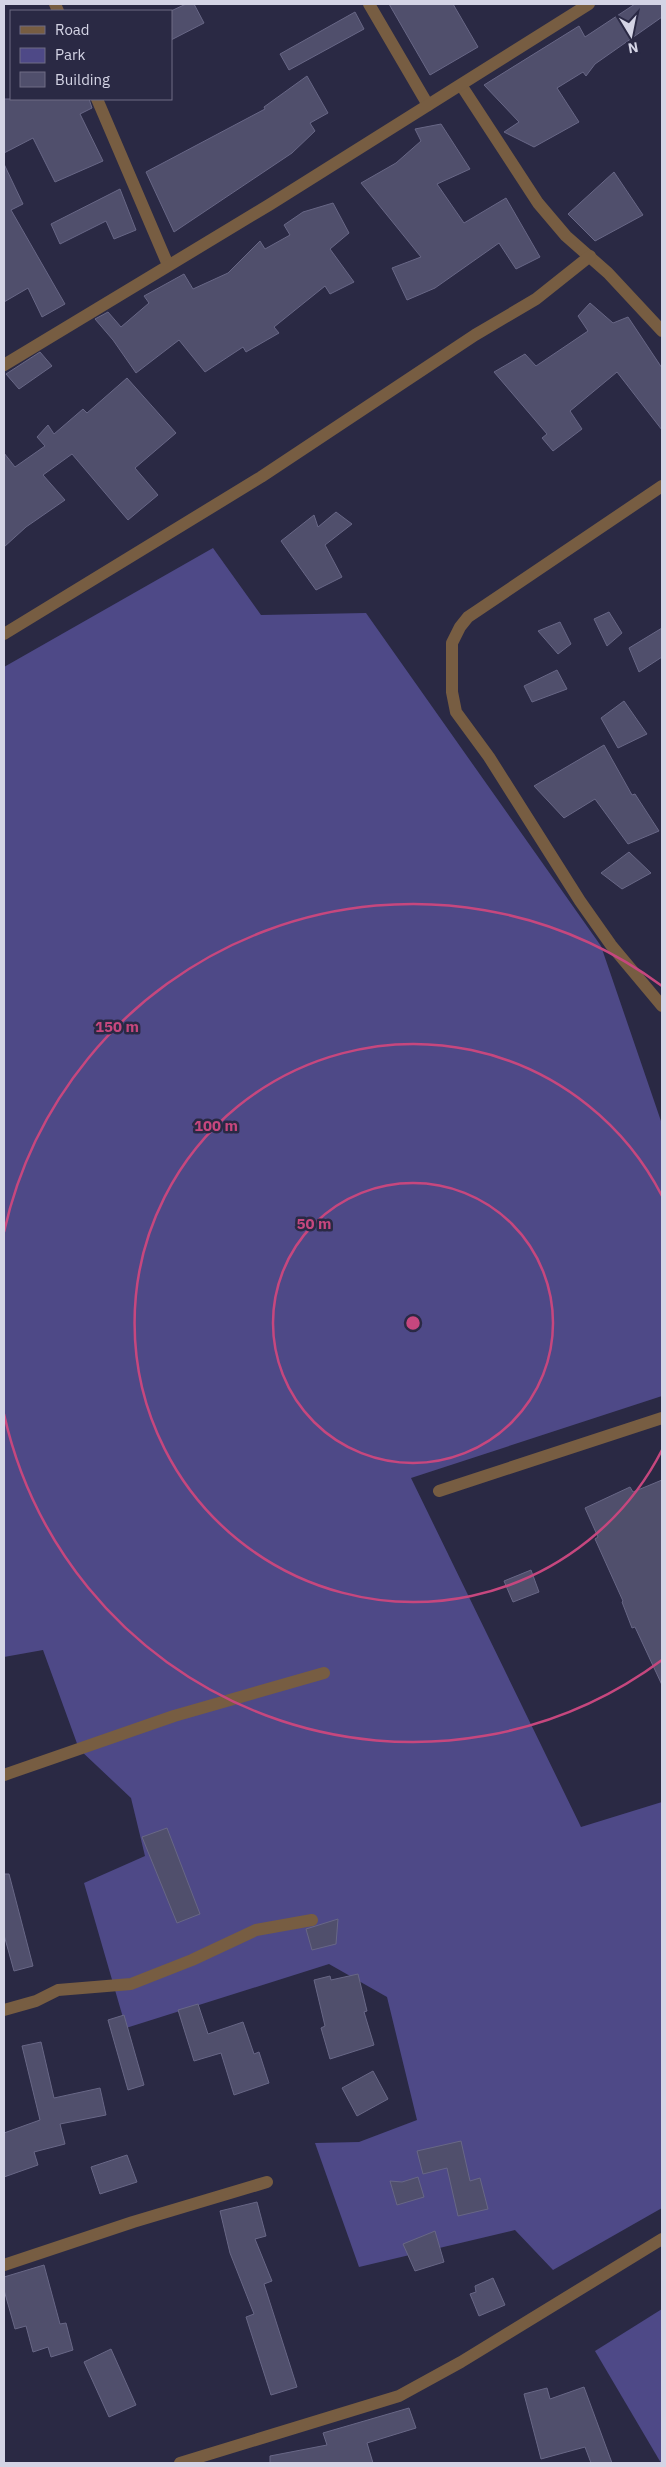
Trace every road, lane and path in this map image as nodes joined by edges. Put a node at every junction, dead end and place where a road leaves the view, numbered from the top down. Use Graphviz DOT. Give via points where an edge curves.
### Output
graph roads {
  1 [pos="369,4"];
  2 [pos="589,4"];
  3 [pos="461,85"];
  4 [pos="97,100"];
  5 [pos="428,105"];
  6 [pos="590,256"];
  7 [pos="168,265"];
  8 [pos="662,331"];
  9 [pos="4,365"];
  10 [pos="662,486"];
  11 [pos="4,634"];
  12 [pos="662,1006"];
  13 [pos="662,1418"];
  14 [pos="438,1491"];
  15 [pos="324,1674"];
  16 [pos="4,1775"];
  17 [pos="312,1920"];
  18 [pos="4,2010"];
  19 [pos="267,2182"];
  20 [pos="662,2240"];
  21 [pos="4,2265"];
  22 [pos="180,2463"];
  1 -- 5 [label="street"];
  2 -- 3 [label="street"];
  3 -- 5 [label="street"];
  3 -- 6 [label="street" via="538,202 566,236"];
  4 -- 7 [label="street"];
  5 -- 7 [label="street"];
  6 -- 8 [label="street"];
  6 -- 11 [label="street" via="536,299 475,335 261,477"];
  7 -- 9 [label="street"];
  10 -- 12 [label="street" via="468,617 452,644 452,692 456,712 489,757 580,901 611,945"];
  13 -- 14 [label="street"];
  15 -- 16 [label="street" via="174,1716"];
  17 -- 18 [label="street" via="256,1930 131,1984 58,1990 36,2001"];
  19 -- 21 [label="street"];
  20 -- 22 [label="street" via="461,2362 398,2396"];
}
